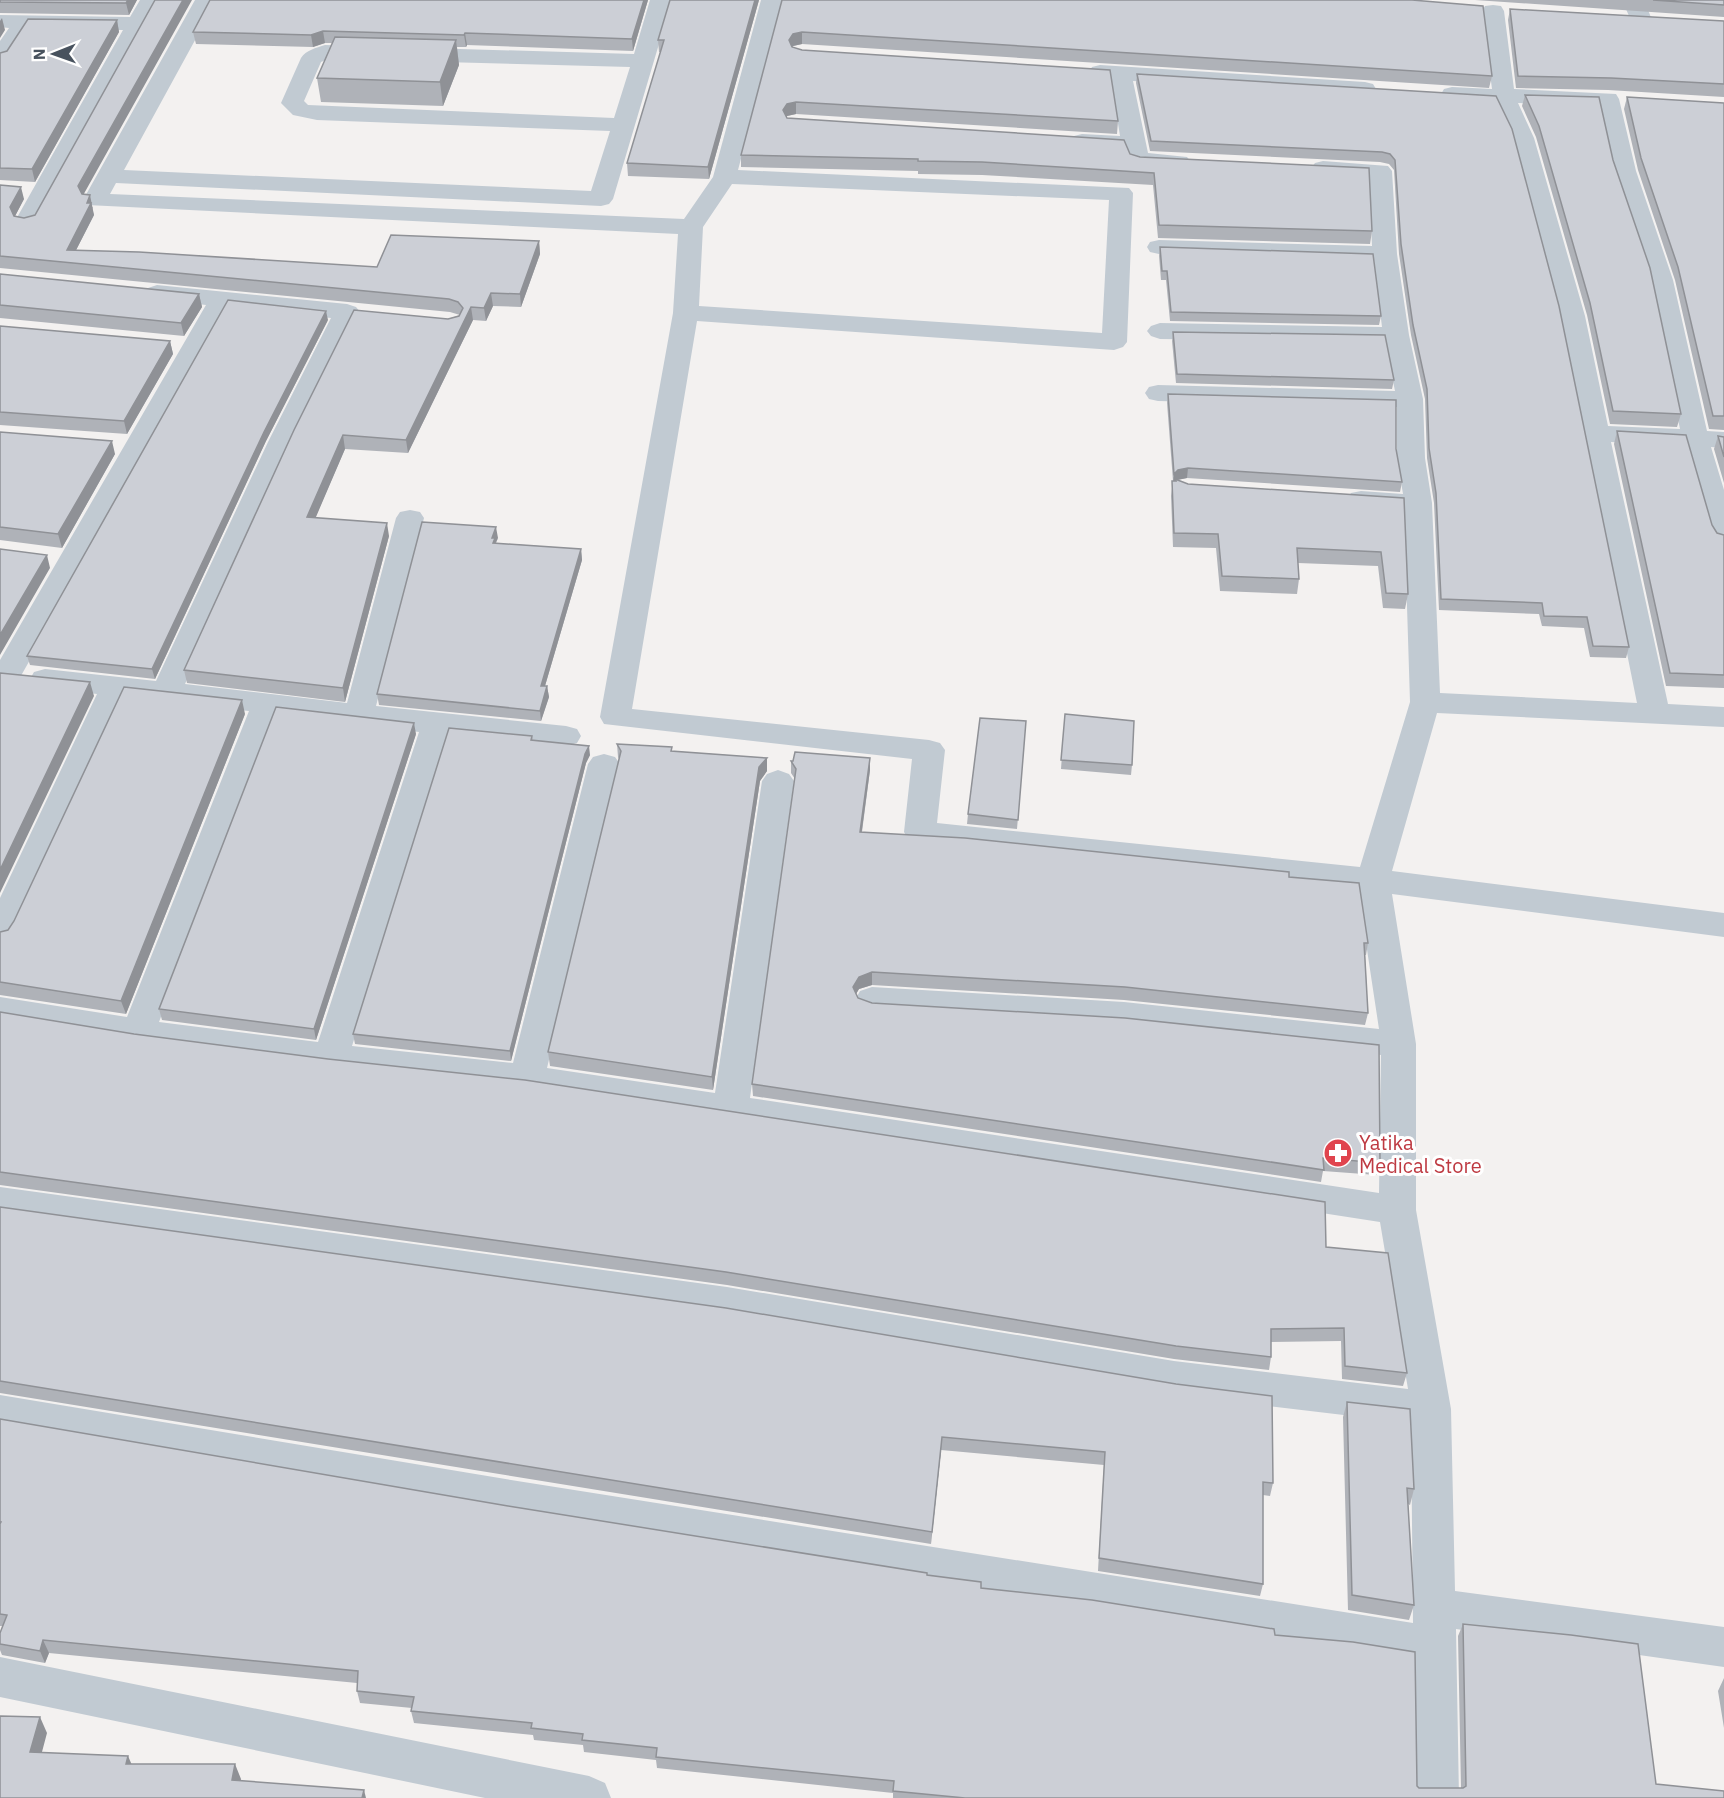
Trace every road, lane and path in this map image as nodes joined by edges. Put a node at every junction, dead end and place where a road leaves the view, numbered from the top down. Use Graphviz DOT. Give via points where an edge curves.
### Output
graph roads {
  1 [pos="151,0"];
  2 [pos="206,0"];
  3 [pos="661,0"];
  4 [pos="772,0"];
  5 [pos="1637,10"];
  6 [pos="1494,11"];
  7 [pos="1618,18"];
  8 [pos="0,21"];
  9 [pos="1664,21"];
  10 [pos="24,22"];
  11 [pos="137,24"];
  12 [pos="0,57"];
  13 [pos="642,61"];
  14 [pos="1076,71"];
  15 [pos="1121,74"];
  16 [pos="1387,90"];
  17 [pos="1434,93"];
  18 [pos="1504,97"];
  19 [pos="623,125"];
  20 [pos="1063,140"];
  21 [pos="1133,144"];
  22 [pos="1197,163"];
  23 [pos="1300,167"];
  24 [pos="108,176"];
  25 [pos="724,177"];
  26 [pos="601,199"];
  27 [pos="27,221"];
  28 [pos="594,223"];
  29 [pos="691,227"];
  30 [pos="1159,247"];
  31 [pos="1384,254"];
  32 [pos="135,291"];
  33 [pos="222,299"];
  34 [pos="686,313"];
  35 [pos="1160,331"];
  36 [pos="1396,334"];
  37 [pos="1158,393"];
  38 [pos="1410,399"];
  39 [pos="1596,433"];
  40 [pos="1695,438"];
  41 [pos="1724,440"];
  42 [pos="104,443"];
  43 [pos="138,445"];
  44 [pos="1337,498"];
  45 [pos="1418,503"];
  46 [pos="410,518"];
  47 [pos="1724,538"];
  48 [pos="41,556"];
  49 [pos="72,560"];
  50 [pos="4,674"];
  51 [pos="115,688"];
  52 [pos="166,692"];
  53 [pos="1425,702"];
  54 [pos="267,703"];
  55 [pos="1654,712"];
  56 [pos="359,715"];
  57 [pos="1724,717"];
  58 [pos="437,724"];
  59 [pos="566,736"];
  60 [pos="604,764"];
  61 [pos="778,781"];
  62 [pos="1373,880"];
  63 [pos="1724,925"];
  64 [pos="0,933"];
  65 [pos="872,1000"];
  66 [pos="0,1010"];
  67 [pos="138,1032"];
  68 [pos="1399,1044"];
  69 [pos="331,1056"];
  70 [pos="527,1078"];
  71 [pos="730,1110"];
  72 [pos="0,1202"];
  73 [pos="1397,1210"];
  74 [pos="1431,1409"];
  75 [pos="0,1412"];
  76 [pos="1435,1627"];
  77 [pos="1724,1647"];
  78 [pos="0,1677"];
  79 [pos="589,1798"];
  80 [pos="1437,1798"];
  1 -- 11 [label="street"];
  2 -- 24 [label="street"];
  3 -- 13 [label="street"];
  4 -- 25 [label="street"];
  5 -- 7 [label="street"];
  5 -- 9 [label="street"];
  6 -- 18 [label="street"];
  8 -- 10 [label="street"];
  10 -- 11 [label="street"];
  10 -- 12 [label="street"];
  11 -- 27 [label="street" via="32,191"];
  13 -- 19 [label="street"];
  13 -- 19 [label="street" via="325,52 312,58 292,103 301,110 317,113"];
  14 -- 15 [label="street"];
  15 -- 16 [label="street"];
  15 -- 21 [label="street"];
  17 -- 18 [label="street"];
  18 -- 39 [label="street" via="1523,138 1572,316"];
  18 -- 40 [label="street" via="1620,100 1624,171 1661,280"];
  19 -- 26 [label="street"];
  20 -- 21 [label="street"];
  21 -- 22 [label="street" via="1139,160"];
  23 -- 31 [label="street" via="1380,171"];
  24 -- 26 [label="street"];
  24 -- 28 [label="street" via="95,200"];
  25 -- 29 [label="street"];
  25 -- 34 [label="street" via="1121,193 1114,342"];
  26 -- 28 [label="street"];
  28 -- 29 [label="street"];
  29 -- 34 [label="street"];
  30 -- 31 [label="street"];
  31 -- 36 [label="street"];
  32 -- 33 [label="street"];
  33 -- 43 [label="street" via="181,345"];
  33 -- 52 [label="street" via="359,314 281,442"];
  34 -- 62 [label="street" via="615,717 929,750 920,832"];
  35 -- 36 [label="street"];
  36 -- 38 [label="street"];
  37 -- 38 [label="street"];
  38 -- 45 [label="street"];
  39 -- 40 [label="street"];
  39 -- 55 [label="street"];
  40 -- 41 [label="street"];
  40 -- 47 [label="street"];
  42 -- 43 [label="street"];
  43 -- 49 [label="street"];
  44 -- 45 [label="street"];
  45 -- 53 [label="street"];
  46 -- 56 [label="street"];
  48 -- 49 [label="street"];
  49 -- 50 [label="street"];
  50 -- 51 [label="street"];
  51 -- 52 [label="street"];
  51 -- 64 [label="street"];
  52 -- 54 [label="street"];
  53 -- 55 [label="street"];
  53 -- 62 [label="street"];
  54 -- 56 [label="street"];
  54 -- 67 [label="street"];
  55 -- 57 [label="street"];
  56 -- 58 [label="street"];
  58 -- 59 [label="street"];
  58 -- 69 [label="street"];
  60 -- 70 [label="street"];
  61 -- 71 [label="street"];
  62 -- 63 [label="street"];
  62 -- 68 [label="street"];
  65 -- 68 [label="street" via="1124,1015"];
  66 -- 67 [label="street"];
  67 -- 69 [label="street"];
  68 -- 73 [label="street"];
  69 -- 70 [label="street"];
  70 -- 71 [label="street"];
  71 -- 73 [label="street"];
  72 -- 74 [label="street" via="716,1301 1174,1378"];
  73 -- 74 [label="street"];
  74 -- 76 [label="street"];
  75 -- 76 [label="street" via="511,1498"];
  76 -- 77 [label="street"];
  76 -- 80 [label="street"];
  78 -- 79 [label="street"];
}
